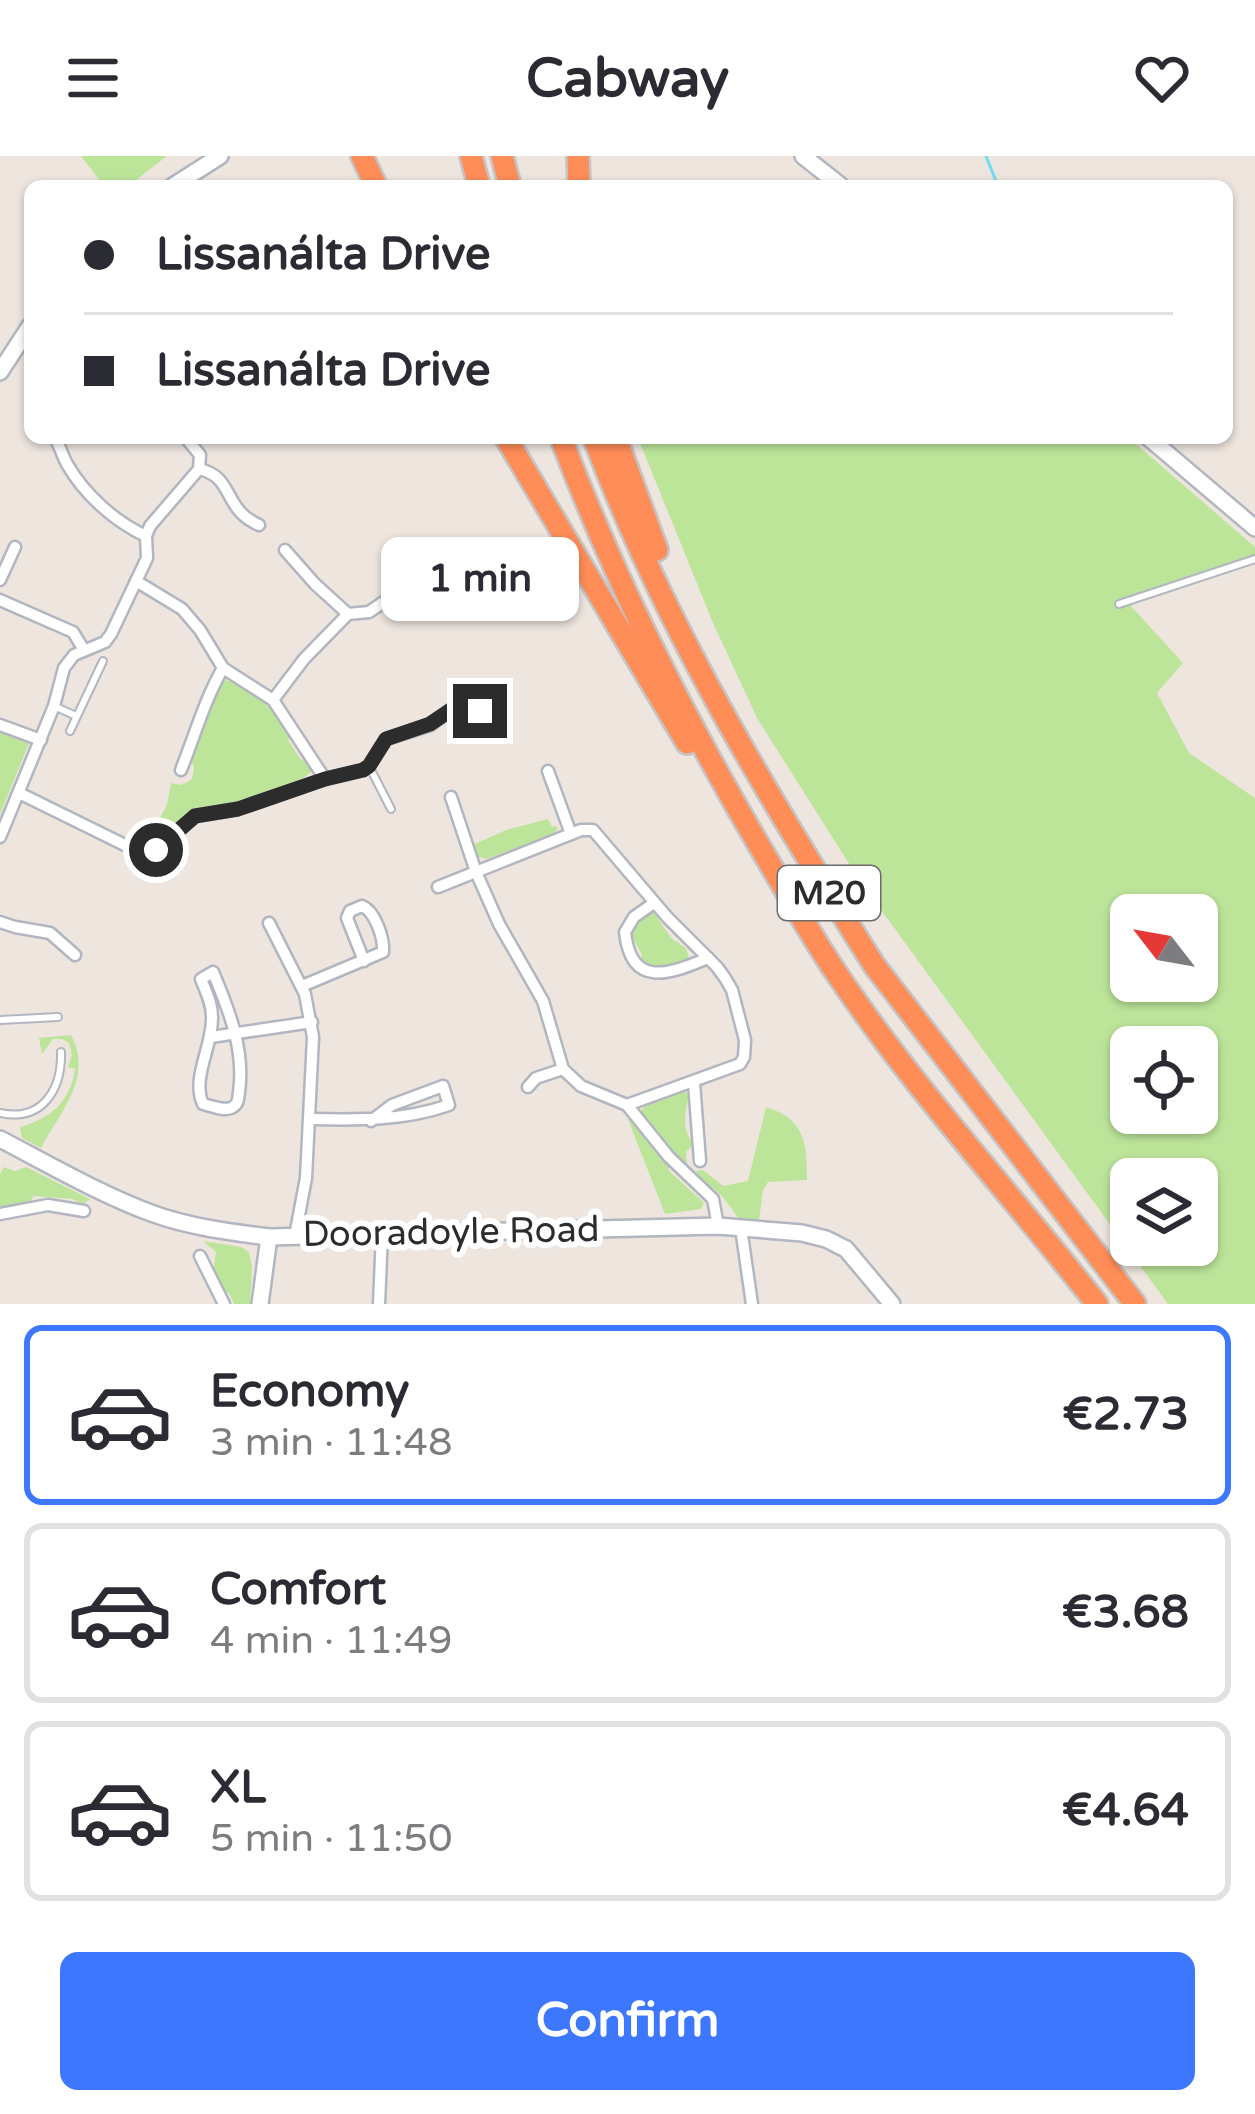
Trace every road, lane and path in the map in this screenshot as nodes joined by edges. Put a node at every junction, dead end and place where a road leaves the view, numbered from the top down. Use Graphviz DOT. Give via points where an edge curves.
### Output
graph roads {
  1 [pos="220,156"];
  2 [pos="803,156"];
  3 [pos="182,180"];
  4 [pos="833,180"];
  5 [pos="24,335"];
  6 [pos="0,371"];
  7 [pos="61,444"];
  8 [pos="191,444"];
  9 [pos="510,444"];
  10 [pos="563,444"];
  11 [pos="596,444"];
  12 [pos="618,444"];
  13 [pos="1156,444"];
  14 [pos="199,469"];
  15 [pos="259,525"];
  16 [pos="1255,528"];
  17 [pos="146,536"];
  18 [pos="15,547"];
  19 [pos="285,550"];
  20 [pos="1255,559"];
  21 [pos="0,580"];
  22 [pos="136,581"];
  23 [pos="0,599"];
  24 [pos="1119,604"];
  25 [pos="394,606"];
  26 [pos="348,614"];
  27 [pos="84,650"];
  28 [pos="103,661"];
  29 [pos="223,668"];
  30 [pos="273,700"];
  31 [pos="54,706"];
  32 [pos="76,716"];
  33 [pos="486,718"];
  34 [pos="0,725"];
  35 [pos="70,731"];
  36 [pos="41,740"];
  37 [pos="369,766"];
  38 [pos="181,770"];
  39 [pos="548,771"];
  40 [pos="325,779"];
  41 [pos="20,793"];
  42 [pos="452,797"];
  43 [pos="391,809"];
  44 [pos="571,834"];
  45 [pos="0,837"];
  46 [pos="476,872"];
  47 [pos="438,887"];
  48 [pos="654,903"];
  49 [pos="846,921"];
  50 [pos="0,922"];
  51 [pos="269,923"];
  52 [pos="75,955"];
  53 [pos="708,958"];
  54 [pos="364,962"];
  55 [pos="834,970"];
  56 [pos="302,986"];
  57 [pos="58,1017"];
  58 [pos="0,1020"];
  59 [pos="312,1022"];
  60 [pos="234,1034"];
  61 [pos="211,1037"];
  62 [pos="61,1052"];
  63 [pos="563,1069"];
  64 [pos="694,1082"];
  65 [pos="528,1087"];
  66 [pos="627,1105"];
  67 [pos="0,1113"];
  68 [pos="310,1119"];
  69 [pos="371,1121"];
  70 [pos="5,1142"];
  71 [pos="0,1160"];
  72 [pos="700,1161"];
  73 [pos="84,1211"];
  74 [pos="0,1214"];
  75 [pos="718,1226"];
  76 [pos="741,1228"];
  77 [pos="382,1234"];
  78 [pos="295,1235"];
  79 [pos="269,1237"];
  80 [pos="200,1256"];
  81 [pos="224,1304"];
  82 [pos="260,1304"];
  83 [pos="379,1304"];
  84 [pos="752,1304"];
  85 [pos="892,1304"];
  86 [pos="1097,1304"];
  87 [pos="1135,1304"];
  1 -- 3 [label="street"];
  2 -- 4 [label="street"];
  5 -- 6 [label="street"];
  7 -- 17 [label="street" via="69,470 108,512"];
  8 -- 14 [label="street"];
  9 -- 55 [label="highway, M20" via="783,906"];
  10 -- 55 [label="highway, M20" via="669,682"];
  11 -- 49 [label="highway, M20" via="711,696"];
  12 -- 49 [label="highway, M20" via="681,604"];
  13 -- 16 [label="street"];
  14 -- 15 [label="street" via="218,476 240,514"];
  14 -- 17 [label="street"];
  17 -- 22 [label="street"];
  18 -- 21 [label="street"];
  19 -- 26 [label="street"];
  20 -- 24 [label="lane"];
  22 -- 27 [label="street" via="111,634"];
  22 -- 29 [label="street" via="182,609"];
  23 -- 27 [label="street" via="73,632"];
  25 -- 26 [label="street" via="388,599 369,613"];
  26 -- 30 [label="street"];
  27 -- 31 [label="street" via="64,668"];
  28 -- 32 [label="lane"];
  29 -- 30 [label="street"];
  29 -- 38 [label="street"];
  30 -- 40 [label="street"];
  31 -- 32 [label="lane"];
  31 -- 36 [label="street"];
  32 -- 35 [label="lane"];
  33 -- 37 [label="street" via="464,701 386,739"];
  34 -- 36 [label="street"];
  36 -- 41 [label="street"];
  37 -- 40 [label="street"];
  37 -- 43 [label="lane"];
  39 -- 44 [label="street"];
  40 -- 41 [label="street" via="195,816 148,852"];
  41 -- 45 [label="street"];
  42 -- 46 [label="street"];
  44 -- 46 [label="street"];
  44 -- 48 [label="street" via="597,833"];
  46 -- 47 [label="street"];
  46 -- 63 [label="street" via="543,1001"];
  48 -- 53 [label="street"];
  48 -- 53 [label="street" via="626,932 638,967 667,974"];
  49 -- 87 [label="highway, M20"];
  50 -- 52 [label="street" via="50,933"];
  51 -- 56 [label="street"];
  53 -- 64 [label="street" via="732,990 746,1049 733,1069"];
  54 -- 54 [label="street" via="384,948 362,906 347,918"];
  54 -- 56 [label="street"];
  55 -- 86 [label="highway, M20"];
  56 -- 59 [label="street"];
  57 -- 58 [label="lane"];
  59 -- 60 [label="street"];
  59 -- 68 [label="street"];
  60 -- 61 [label="street"];
  60 -- 61 [label="street" via="213,972 201,979"];
  60 -- 61 [label="street" via="242,1070 238,1101 226,1109 203,1104 197,1091"];
  62 -- 67 [label="lane" via="60,1078 47,1100 26,1113"];
  63 -- 65 [label="street"];
  63 -- 66 [label="street"];
  64 -- 66 [label="street"];
  64 -- 72 [label="street"];
  66 -- 75 [label="street" via="713,1199"];
  68 -- 69 [label="street"];
  68 -- 78 [label="street"];
  69 -- 69 [label="street" via="449,1105 443,1086 392,1105"];
  70 -- 71 [label="street"];
  70 -- 79 [label="street, Dooradoyle Road" via="153,1214"];
  73 -- 74 [label="street" via="48,1205"];
  75 -- 76 [label="street, Dooradoyle Road"];
  75 -- 77 [label="street, Dooradoyle Road"];
  76 -- 84 [label="street"];
  76 -- 85 [label="street, Dooradoyle Road" via="838,1244"];
  77 -- 78 [label="street, Dooradoyle Road"];
  77 -- 83 [label="street"];
  78 -- 79 [label="street, Dooradoyle Road"];
  79 -- 82 [label="street"];
  80 -- 81 [label="street"];
}
